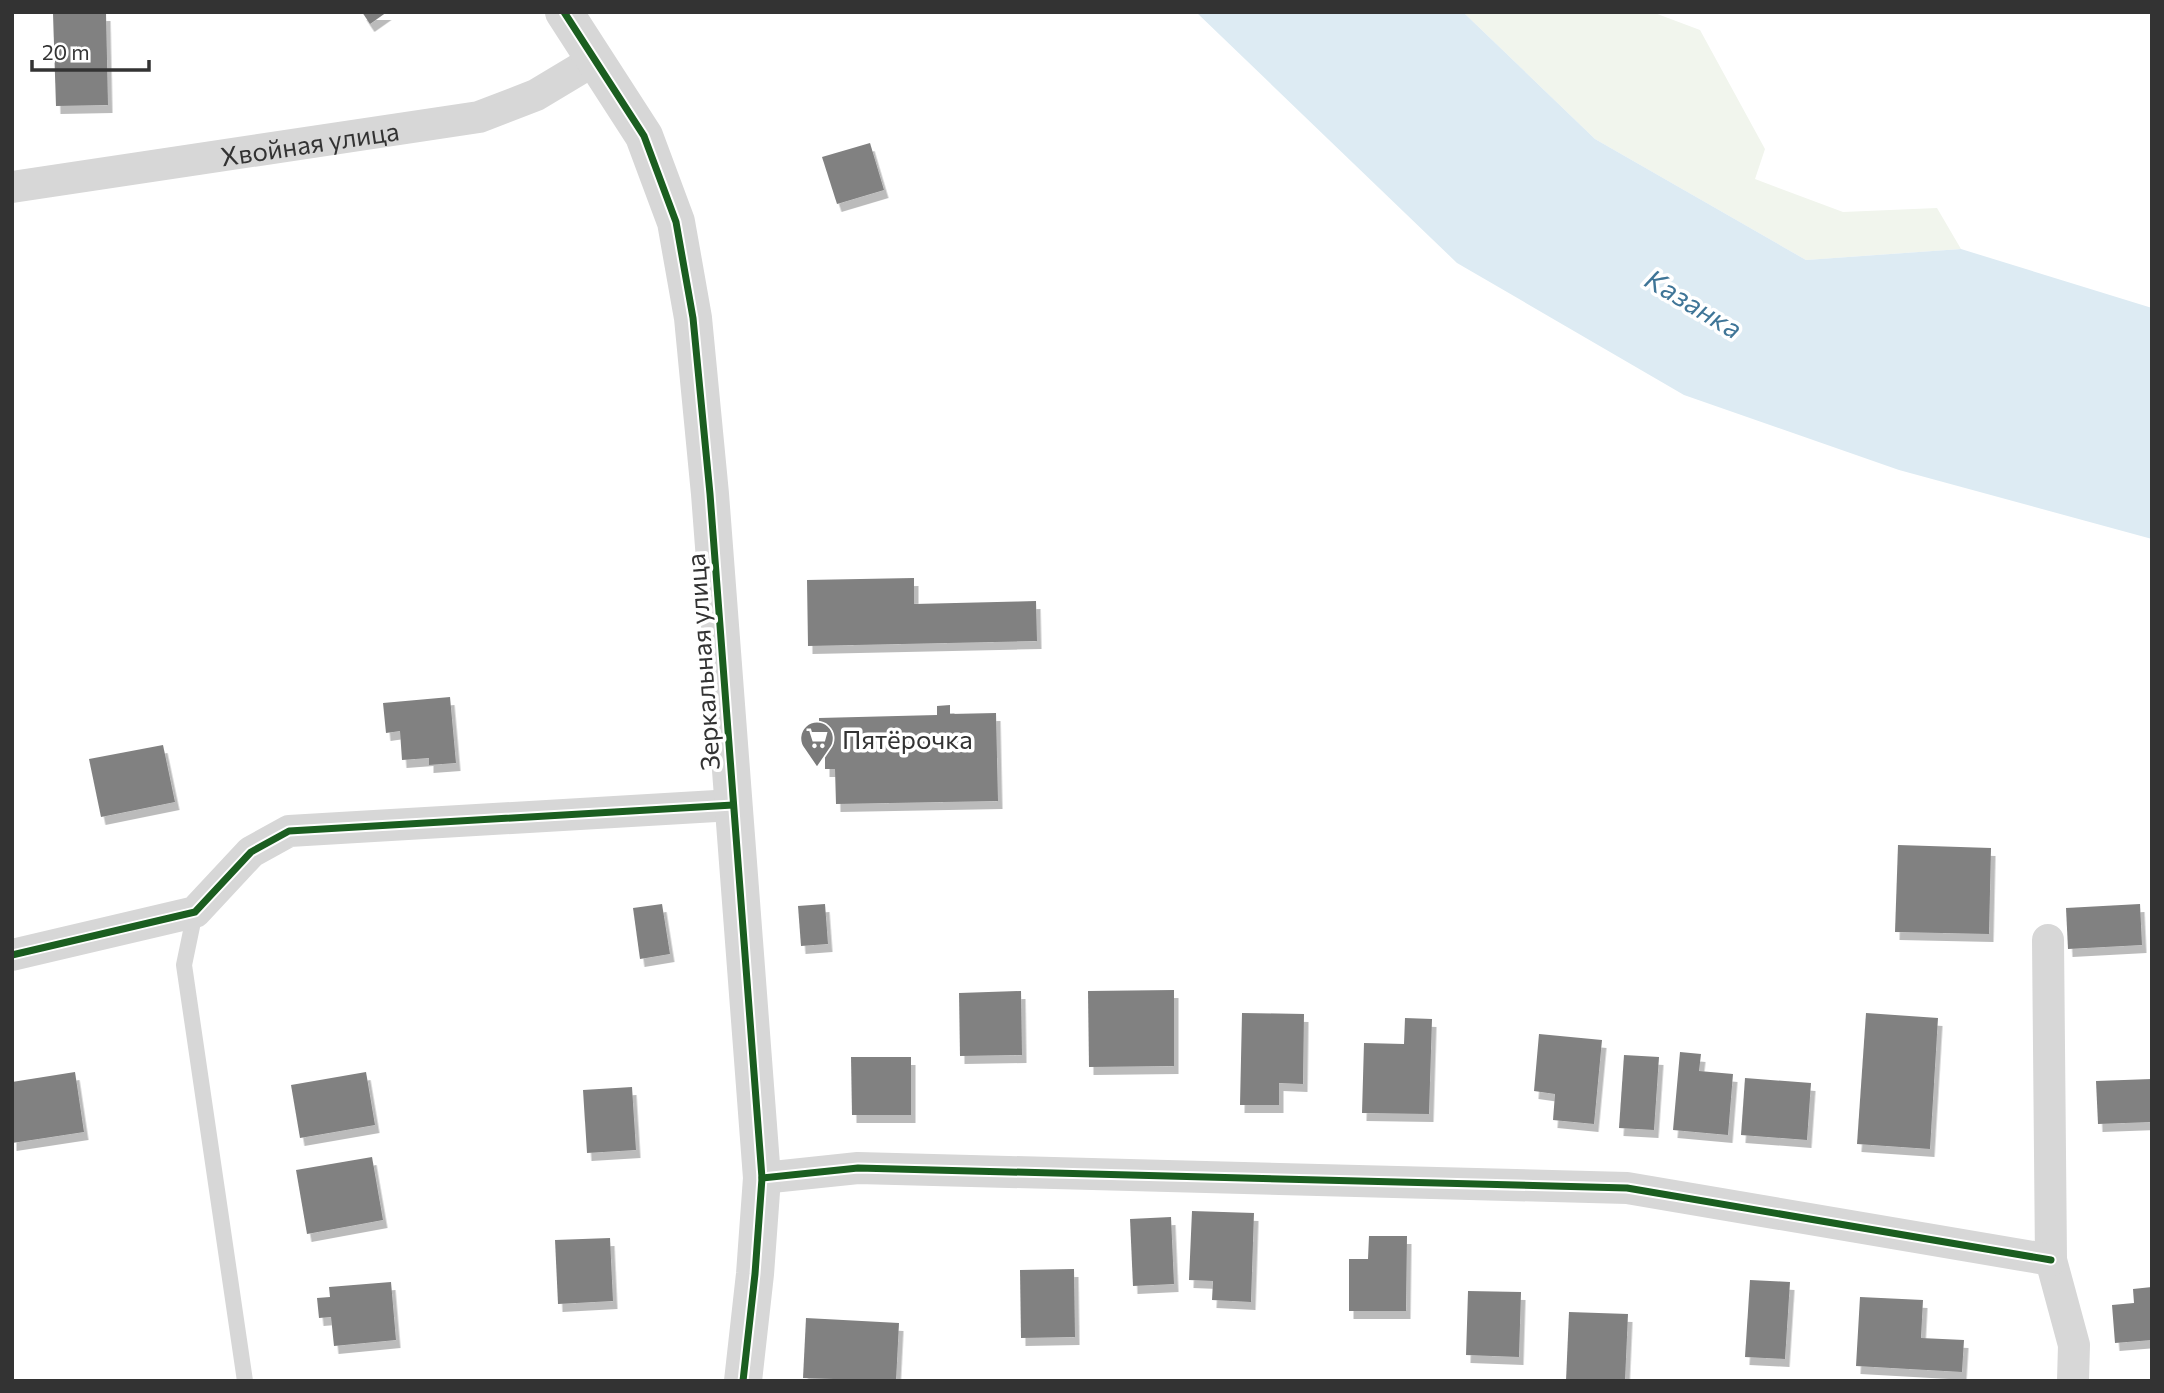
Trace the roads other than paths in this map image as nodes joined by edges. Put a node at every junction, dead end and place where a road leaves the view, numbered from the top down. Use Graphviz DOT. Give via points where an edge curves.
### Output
graph roads {
  1 [pos="564,12"];
  2 [pos="596,59"];
  3 [pos="12,187"];
  4 [pos="733,805"];
  5 [pos="195,912"];
  6 [pos="2048,940"];
  7 [pos="12,955"];
  8 [pos="762,1178"];
  9 [pos="2051,1260"];
  10 [pos="245,1381"];
  11 [pos="743,1381"];
  12 [pos="2073,1381"];
  1 -- 2 [label="street, Зеркальная улица"];
  2 -- 3 [label="street, Хвойная улица" via="537,95 479,117"];
  2 -- 4 [label="street, Зеркальная улица" via="644,136 676,222 694,332 710,494"];
  4 -- 5 [label="street" via="289,831 251,852"];
  4 -- 8 [label="street, Зеркальная улица"];
  5 -- 7 [label="street"];
  5 -- 10 [label="lane" via="184,965"];
  6 -- 9 [label="street"];
  8 -- 9 [label="street" via="858,1168 1627,1188"];
  8 -- 11 [label="street, Зеркальная улица"];
  9 -- 12 [label="street" via="2074,1345"];
}
